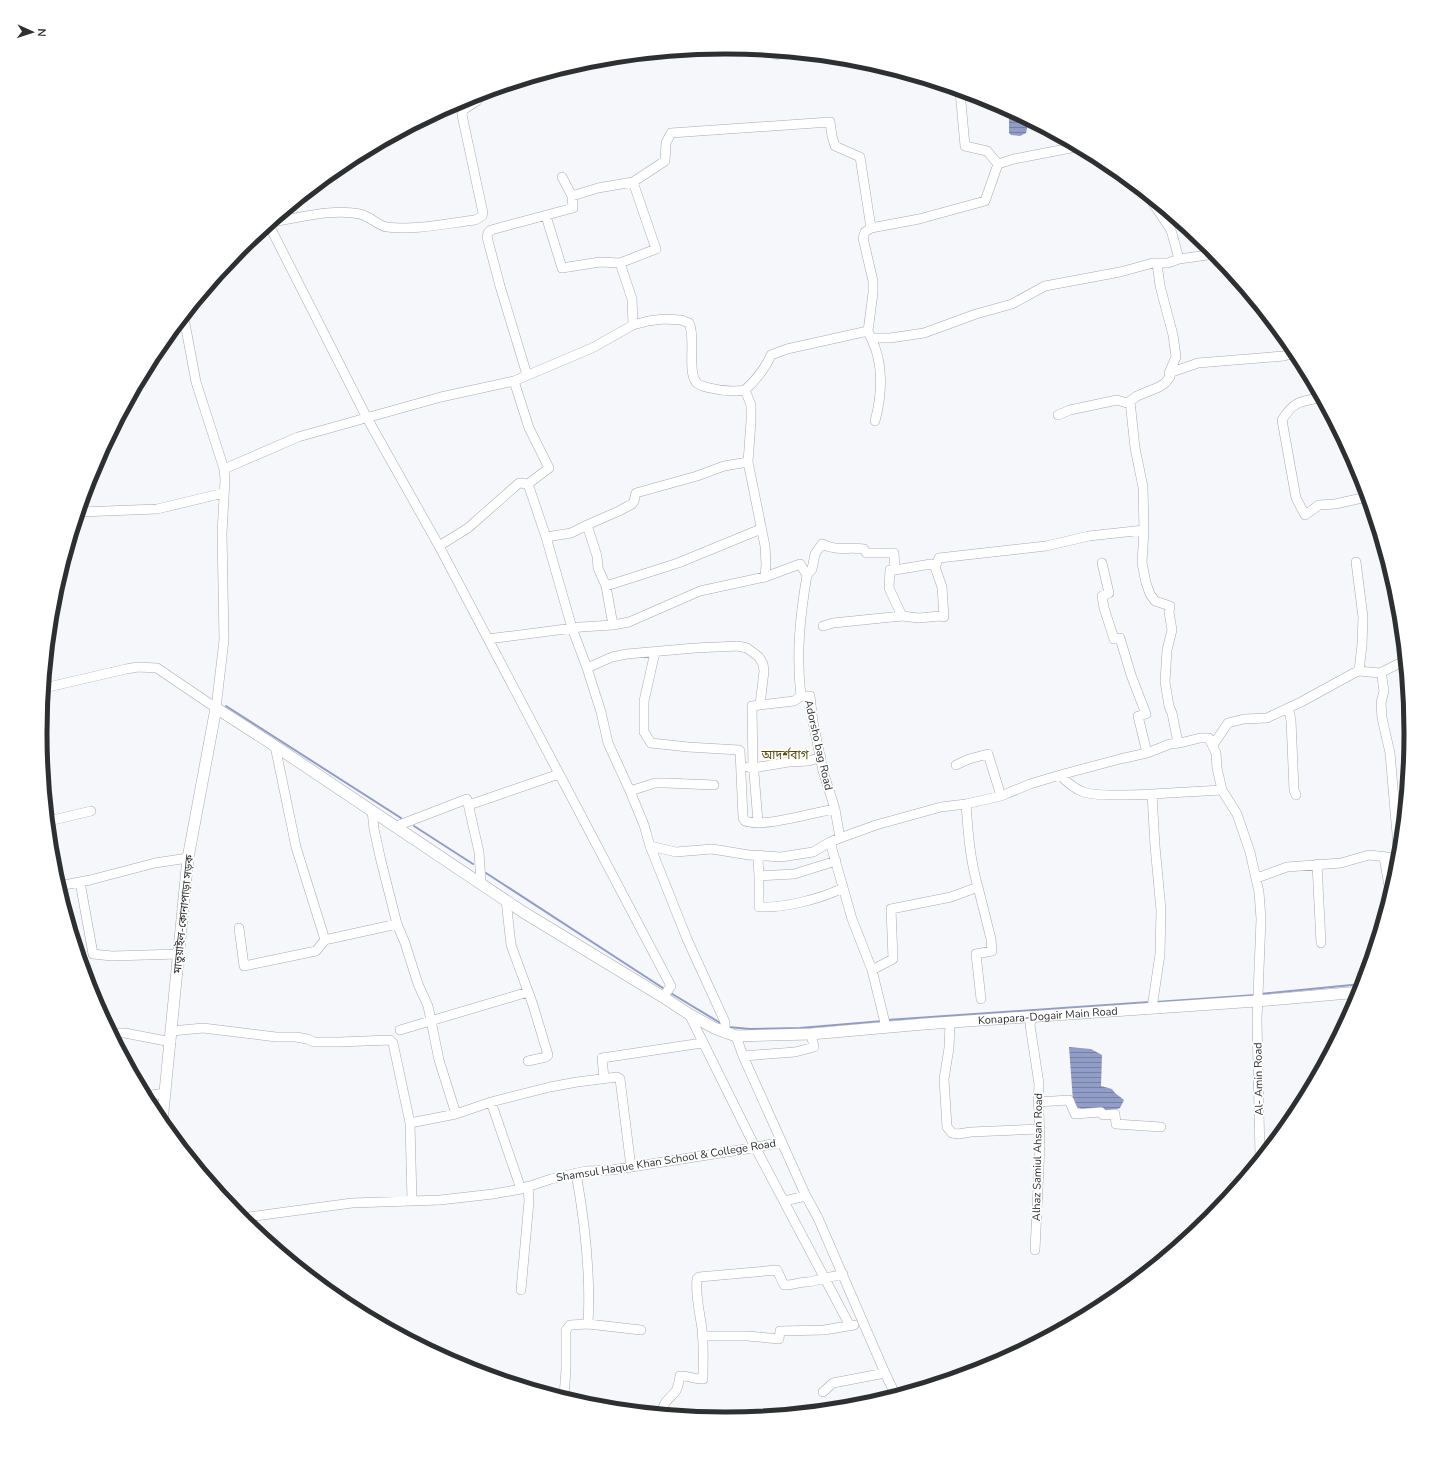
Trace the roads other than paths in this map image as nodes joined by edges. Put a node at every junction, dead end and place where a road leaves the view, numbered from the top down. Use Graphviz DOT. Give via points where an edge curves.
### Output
graph roads {
  1 [pos="961,97"];
  2 [pos="472,104"];
  3 [pos="1070,148"];
  4 [pos="998,164"];
  5 [pos="562,177"];
  6 [pos="633,182"];
  7 [pos="572,196"];
  8 [pos="1157,210"];
  9 [pos="546,216"];
  10 [pos="281,220"];
  11 [pos="872,228"];
  12 [pos="271,229"];
  13 [pos="1207,255"];
  14 [pos="1179,259"];
  15 [pos="620,263"];
  16 [pos="1157,263"];
  17 [pos="185,323"];
  18 [pos="633,325"];
  19 [pos="870,334"];
  20 [pos="1289,354"];
  21 [pos="1170,373"];
  22 [pos="527,375"];
  23 [pos="514,380"];
  24 [pos="745,390"];
  25 [pos="1316,399"];
  26 [pos="1130,404"];
  27 [pos="1058,415"];
  28 [pos="367,418"];
  29 [pos="875,421"];
  30 [pos="748,462"];
  31 [pos="224,469"];
  32 [pos="528,484"];
  33 [pos="224,493"];
  34 [pos="1362,498"];
  35 [pos="84,512"];
  36 [pos="587,524"];
  37 [pos="761,529"];
  38 [pos="1144,530"];
  39 [pos="546,537"];
  40 [pos="439,546"];
  41 [pos="1356,562"];
  42 [pos="1102,563"];
  43 [pos="935,567"];
  44 [pos="895,570"];
  45 [pos="807,576"];
  46 [pos="766,577"];
  47 [pos="606,586"];
  48 [pos="902,616"];
  49 [pos="614,625"];
  50 [pos="823,626"];
  51 [pos="572,628"];
  52 [pos="488,639"];
  53 [pos="655,652"];
  54 [pos="1400,663"];
  55 [pos="587,668"];
  56 [pos="1359,672"];
  57 [pos="1380,673"];
  58 [pos="48,687"];
  59 [pos="801,696"];
  60 [pos="760,705"];
  61 [pos="216,708"];
  62 [pos="1284,710"];
  63 [pos="1180,743"];
  64 [pos="1213,745"];
  65 [pos="275,746"];
  66 [pos="1147,753"];
  67 [pos="821,757"];
  68 [pos="956,765"];
  69 [pos="740,766"];
  70 [pos="753,768"];
  71 [pos="559,774"];
  72 [pos="1060,775"];
  73 [pos="714,785"];
  74 [pos="1222,790"];
  75 [pos="630,791"];
  76 [pos="1152,794"];
  77 [pos="1296,795"];
  78 [pos="1001,796"];
  79 [pos="966,804"];
  80 [pos="469,805"];
  81 [pos="835,809"];
  82 [pos="91,811"];
  83 [pos="372,811"];
  84 [pos="53,820"];
  85 [pos="758,822"];
  86 [pos="394,827"];
  87 [pos="1396,833"];
  88 [pos="840,838"];
  89 [pos="830,842"];
  90 [pos="650,846"];
  91 [pos="761,855"];
  92 [pos="1384,857"];
  93 [pos="188,858"];
  94 [pos="1392,858"];
  95 [pos="836,861"];
  96 [pos="1317,864"];
  97 [pos="759,876"];
  98 [pos="1256,878"];
  99 [pos="1388,879"];
  100 [pos="80,882"];
  101 [pos="481,883"];
  102 [pos="65,885"];
  103 [pos="978,887"];
  104 [pos="843,888"];
  105 [pos="506,900"];
  106 [pos="397,924"];
  107 [pos="239,928"];
  108 [pos="325,940"];
  109 [pos="1321,943"];
  110 [pos="179,954"];
  111 [pos="872,970"];
  112 [pos="528,992"];
  113 [pos="667,992"];
  114 [pos="1352,993"];
  115 [pos="981,999"];
  116 [pos="1257,1002"];
  117 [pos="1152,1008"];
  118 [pos="688,1014"];
  119 [pos="1032,1017"];
  120 [pos="432,1021"];
  121 [pos="885,1022"];
  122 [pos="950,1023"];
  123 [pos="400,1030"];
  124 [pos="728,1030"];
  125 [pos="117,1033"];
  126 [pos="811,1034"];
  127 [pos="172,1036"];
  128 [pos="702,1044"];
  129 [pos="743,1056"];
  130 [pos="528,1061"];
  131 [pos="604,1078"];
  132 [pos="165,1093"];
  133 [pos="152,1095"];
  134 [pos="491,1102"];
  135 [pos="1038,1102"];
  136 [pos="163,1113"];
  137 [pos="456,1114"];
  138 [pos="410,1124"];
  139 [pos="1161,1127"];
  140 [pos="1040,1130"];
  141 [pos="782,1142"];
  142 [pos="755,1147"];
  143 [pos="1260,1151"];
  144 [pos="631,1167"];
  145 [pos="576,1173"];
  146 [pos="525,1187"];
  147 [pos="806,1196"];
  148 [pos="412,1201"];
  149 [pos="784,1201"];
  150 [pos="250,1217"];
  151 [pos="1035,1250"];
  152 [pos="843,1274"];
  153 [pos="826,1278"];
  154 [pos="521,1290"];
  155 [pos="863,1322"];
  156 [pos="588,1324"];
  157 [pos="850,1326"];
  158 [pos="641,1330"];
  159 [pos="702,1336"];
  160 [pos="885,1373"];
  161 [pos="893,1390"];
  162 [pos="564,1391"];
  163 [pos="823,1392"];
  164 [pos="663,1408"];
  1 -- 4 [label="street" via="965,146 987,151"];
  2 -- 10 [label="street" via="463,110 462,115 483,213 480,218 411,228 386,228 362,214 351,212"];
  3 -- 4 [label="street"];
  4 -- 11 [label="street" via="984,201 919,219"];
  5 -- 7 [label="street"];
  6 -- 7 [label="street"];
  6 -- 11 [label="street" via="665,161 666,143 671,133 830,122 835,146 860,157"];
  6 -- 15 [label="street" via="656,249"];
  7 -- 9 [label="street" via="574,208"];
  8 -- 14 [label="street" via="1170,230"];
  9 -- 15 [label="street" via="562,268 600,262"];
  9 -- 22 [label="street" via="491,230 487,237"];
  11 -- 19 [label="street" via="865,232 863,238 873,287"];
  12 -- 28 [label="street"];
  13 -- 14 [label="street"];
  14 -- 16 [label="street"];
  15 -- 18 [label="street" via="632,299"];
  16 -- 19 [label="street" via="1045,286 1012,304 924,333 890,338"];
  16 -- 21 [label="street" via="1176,357"];
  17 -- 31 [label="street" via="196,382"];
  18 -- 22 [label="street" via="592,348"];
  18 -- 24 [label="street" via="664,319 688,323 692,330 693,372 696,382 720,391"];
  19 -- 24 [label="street" via="787,349 771,355 760,375"];
  19 -- 29 [label="street" via="881,383"];
  20 -- 21 [label="street" via="1198,363"];
  21 -- 26 [label="street" via="1165,383 1137,396"];
  22 -- 23 [label="street"];
  23 -- 28 [label="street"];
  23 -- 32 [label="street" via="529,428 549,468"];
  24 -- 30 [label="street" via="751,405"];
  25 -- 34 [label="street" via="1292,406 1282,420 1296,498 1305,515 1319,505"];
  26 -- 27 [label="street" via="1118,400"];
  26 -- 38 [label="street" via="1143,487"];
  28 -- 31 [label="street" via="298,437"];
  28 -- 40 [label="street"];
  30 -- 36 [label="street" via="724,466 636,493 632,504"];
  30 -- 37 [label="street"];
  31 -- 33 [label="street"];
  32 -- 39 [label="street"];
  32 -- 40 [label="street" via="519,484 468,528"];
  33 -- 35 [label="street" via="158,508"];
  33 -- 61 [label="street" via="224,640"];
  36 -- 39 [label="street" via="571,533"];
  36 -- 47 [label="street" via="598,568"];
  37 -- 46 [label="street" via="765,546"];
  37 -- 47 [label="street" via="678,563"];
  38 -- 43 [label="street" via="1089,536 1046,546 939,558"];
  38 -- 63 [label="street" via="1142,563 1150,594 1155,601 1170,606 1172,630 1167,650 1166,682 1169,706"];
  39 -- 51 [label="street"];
  40 -- 52 [label="street"];
  41 -- 56 [label="street" via="1363,617"];
  42 -- 66 [label="street" via="1109,593 1102,596 1104,608 1114,639 1120,638 1146,714 1138,716"];
  43 -- 44 [label="street" via="931,564"];
  43 -- 48 [label="street" via="942,587 944,617"];
  44 -- 45 [label="street, Adorsho bag Road" via="894,553 866,553 864,549 822,544 815,554 812,569"];
  44 -- 48 [label="street" via="890,570 889,588"];
  45 -- 46 [label="street" via="800,564"];
  45 -- 59 [label="street, Adorsho bag Road" via="800,625"];
  46 -- 49 [label="street" via="700,591 635,620"];
  47 -- 49 [label="street"];
  48 -- 50 [label="street"];
  49 -- 51 [label="street"];
  51 -- 52 [label="street"];
  51 -- 55 [label="street"];
  52 -- 71 [label="street"];
  53 -- 55 [label="street" via="620,655"];
  53 -- 60 [label="street" via="738,646 747,648 759,657 763,664"];
  53 -- 69 [label="street" via="644,701 644,732 651,743 739,750"];
  54 -- 57 [label="street"];
  55 -- 75 [label="street" via="608,743"];
  56 -- 57 [label="street"];
  56 -- 62 [label="street"];
  57 -- 87 [label="street" via="1384,690 1381,703 1382,718 1390,753"];
  58 -- 61 [label="street" via="126,669 157,668"];
  59 -- 60 [label="street" via="794,701"];
  59 -- 67 [label="street, Adorsho bag Road" via="810,696"];
  60 -- 70 [label="street" via="752,706"];
  61 -- 65 [label="main road"];
  61 -- 93 [label="main road, মাতুয়াইল-কোনাপাড়া সড়ক"];
  62 -- 64 [label="street" via="1268,718 1228,723"];
  62 -- 77 [label="street" via="1289,711 1291,720"];
  63 -- 64 [label="street" via="1209,738"];
  63 -- 66 [label="street"];
  64 -- 74 [label="street, Al- Amin Road"];
  65 -- 83 [label="main road"];
  65 -- 108 [label="street" via="296,847"];
  66 -- 72 [label="street"];
  67 -- 70 [label="street" via="809,761"];
  67 -- 81 [label="street, Adorsho bag Road"];
  68 -- 78 [label="street" via="988,754"];
  69 -- 70 [label="street"];
  69 -- 85 [label="street" via="743,818 745,821"];
  70 -- 85 [label="street"];
  71 -- 80 [label="street"];
  71 -- 113 [label="street"];
  72 -- 76 [label="street" via="1075,789 1086,794"];
  72 -- 78 [label="street"];
  73 -- 75 [label="street" via="666,782"];
  74 -- 76 [label="street"];
  74 -- 98 [label="street, Al- Amin Road" via="1237,814"];
  75 -- 90 [label="street"];
  76 -- 117 [label="street" via="1162,910 1160,954"];
  78 -- 79 [label="street"];
  79 -- 88 [label="street" via="941,807"];
  79 -- 103 [label="street" via="974,876"];
  80 -- 86 [label="street" via="468,799"];
  80 -- 101 [label="street" via="479,852"];
  81 -- 85 [label="street" via="812,815"];
  81 -- 88 [label="street, Adorsho bag Road"];
  82 -- 84 [label="street"];
  83 -- 86 [label="main road"];
  83 -- 106 [label="street" via="381,861"];
  86 -- 101 [label="main road"];
  88 -- 89 [label="street"];
  89 -- 91 [label="street" via="813,852 801,855"];
  89 -- 95 [label="street"];
  90 -- 91 [label="street" via="676,852 712,849"];
  90 -- 124 [label="street" via="687,939"];
  91 -- 97 [label="street" via="758,860"];
  92 -- 94 [label="street"];
  92 -- 96 [label="street" via="1369,855 1341,863"];
  92 -- 99 [label="street"];
  93 -- 100 [label="street" via="154,863"];
  93 -- 110 [label="main road, মাতুয়াইল-কোনাপাড়া সড়ক"];
  95 -- 97 [label="street" via="794,874"];
  95 -- 104 [label="street"];
  96 -- 98 [label="street" via="1287,867"];
  96 -- 109 [label="street"];
  97 -- 104 [label="street" via="759,907 808,900"];
  98 -- 116 [label="street, Al- Amin Road" via="1260,919"];
  100 -- 102 [label="street"];
  100 -- 110 [label="street" via="93,954"];
  101 -- 105 [label="main road"];
  103 -- 111 [label="street" via="952,897 891,909 893,959"];
  103 -- 115 [label="street" via="992,951 976,954"];
  104 -- 111 [label="street"];
  105 -- 112 [label="street" via="511,945"];
  105 -- 113 [label="main road"];
  106 -- 108 [label="street"];
  106 -- 120 [label="street"];
  107 -- 108 [label="street" via="244,966 316,951"];
  110 -- 127 [label="main road, মাতুয়াইল-কোনাপাড়া সড়ক"];
  111 -- 121 [label="street"];
  112 -- 120 [label="street"];
  112 -- 130 [label="street" via="548,1055 546,1058"];
  113 -- 118 [label="main road"];
  114 -- 116 [label="main road, Konapara-Dogair Main Road"];
  116 -- 117 [label="main road, Konapara-Dogair Main Road"];
  116 -- 143 [label="street, Al- Amin Road"];
  117 -- 119 [label="main road, Konapara-Dogair Main Road"];
  118 -- 124 [label="main road"];
  118 -- 128 [label="street"];
  119 -- 122 [label="main road, Konapara-Dogair Main Road"];
  119 -- 135 [label="street, Alhaz Samiul Ahsan Road" via="1030,1025 1039,1084"];
  120 -- 123 [label="street"];
  120 -- 137 [label="street" via="439,1060"];
  121 -- 122 [label="main road, Konapara-Dogair Main Road"];
  121 -- 126 [label="main road, Konapara-Dogair Main Road"];
  122 -- 140 [label="street" via="944,1079 947,1127 958,1134"];
  124 -- 126 [label="main road, Konapara-Dogair Main Road"];
  124 -- 129 [label="street"];
  125 -- 127 [label="street"];
  126 -- 129 [label="street" via="814,1047 795,1052"];
  127 -- 132 [label="main road, মাতুয়াইল-কোনাপাড়া সড়ক"];
  127 -- 138 [label="street" via="203,1028 250,1035 307,1038 314,1042 390,1040 394,1043"];
  128 -- 131 [label="street" via="602,1058"];
  128 -- 142 [label="street"];
  129 -- 141 [label="street"];
  131 -- 134 [label="street" via="550,1087"];
  131 -- 144 [label="street" via="620,1079"];
  132 -- 133 [label="street"];
  132 -- 136 [label="main road, মাতুয়াইল-কোনাপাড়া সড়ক"];
  134 -- 137 [label="street"];
  134 -- 146 [label="street"];
  135 -- 139 [label="street" via="1069,1100 1075,1114 1115,1114 1116,1124"];
  135 -- 140 [label="street, Alhaz Samiul Ahsan Road"];
  137 -- 138 [label="street"];
  138 -- 148 [label="street"];
  140 -- 151 [label="street, Alhaz Samiul Ahsan Road"];
  141 -- 142 [label="street, Shamsul Haque Khan School & College Road"];
  141 -- 147 [label="street"];
  142 -- 144 [label="street, Shamsul Haque Khan School & College Road"];
  142 -- 149 [label="street"];
  144 -- 145 [label="street, Shamsul Haque Khan School & College Road"];
  145 -- 146 [label="street, Shamsul Haque Khan School & College Road"];
  145 -- 156 [label="street" via="589,1271"];
  146 -- 148 [label="street, Shamsul Haque Khan School & College Road" via="467,1197"];
  146 -- 154 [label="street" via="529,1201"];
  147 -- 149 [label="street"];
  147 -- 152 [label="street"];
  148 -- 150 [label="street, Shamsul Haque Khan School & College Road" via="352,1203"];
  149 -- 153 [label="street"];
  152 -- 153 [label="street"];
  152 -- 155 [label="street"];
  153 -- 157 [label="street"];
  153 -- 159 [label="street" via="784,1286 777,1270 699,1277 697,1281"];
  155 -- 157 [label="street"];
  155 -- 160 [label="street"];
  156 -- 158 [label="street"];
  156 -- 162 [label="street" via="570,1325 566,1330"];
  157 -- 159 [label="street" via="824,1330 780,1330 779,1340 748,1336"];
  159 -- 164 [label="street" via="703,1379 680,1376 675,1392 667,1398"];
  160 -- 161 [label="street"];
  160 -- 163 [label="street" via="833,1383"];
}
